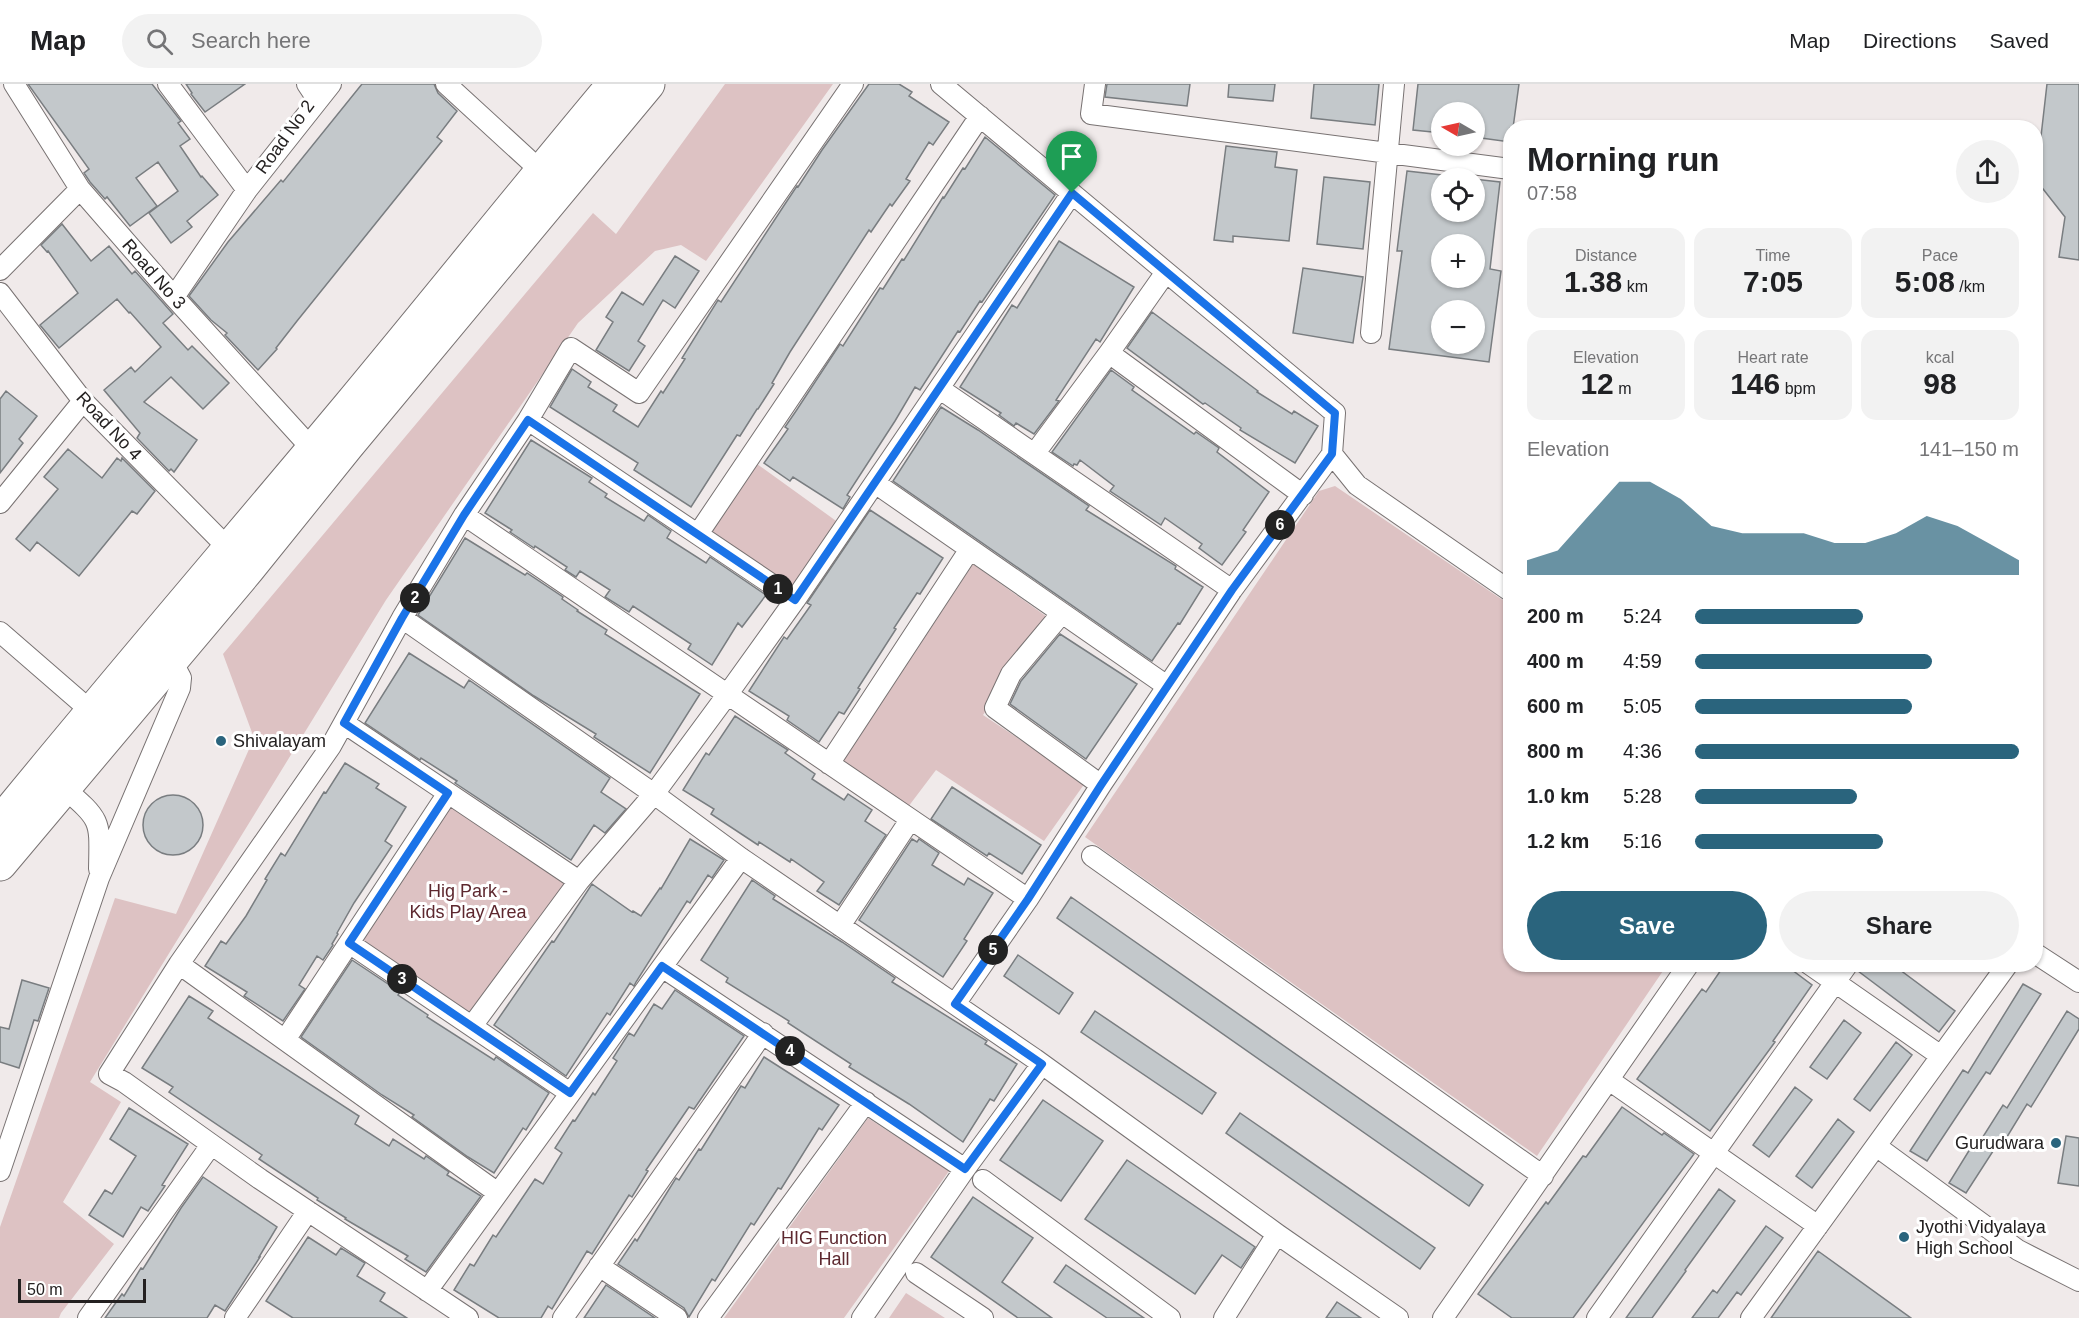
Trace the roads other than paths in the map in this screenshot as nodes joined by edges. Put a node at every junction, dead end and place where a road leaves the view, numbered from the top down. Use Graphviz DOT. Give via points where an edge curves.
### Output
graph roads {
  1 [pos="14,84"];
  2 [pos="168,84"];
  3 [pos="331,84"];
  4 [pos="446,84"];
  5 [pos="614,84"];
  6 [pos="648,84"];
  7 [pos="853,84"];
  8 [pos="941,84"];
  9 [pos="1095,84"];
  10 [pos="1394,84"];
  11 [pos="312,92"];
  12 [pos="980,116"];
  13 [pos="1388,153"];
  14 [pos="1503,169"];
  15 [pos="541,171"];
  16 [pos="80,189"];
  17 [pos="247,190"];
  18 [pos="1072,193"];
  19 [pos="479,268"];
  20 [pos="0,270"];
  21 [pos="1166,272"];
  22 [pos="0,293"];
  23 [pos="174,297"];
  24 [pos="451,302"];
  25 [pos="1371,333"];
  26 [pos="1109,352"];
  27 [pos="940,389"];
  28 [pos="83,401"];
  29 [pos="528,420"];
  30 [pos="313,450"];
  31 [pos="1035,453"];
  32 [pos="1332,454"];
  33 [pos="876,483"];
  34 [pos="1303,495"];
  35 [pos="0,503"];
  36 [pos="464,515"];
  37 [pos="698,534"];
  38 [pos="229,549"];
  39 [pos="970,549"];
  40 [pos="1503,586"];
  41 [pos="1232,590"];
  42 [pos="795,600"];
  43 [pos="1062,613"];
  44 [pos="402,618"];
  45 [pos="0,632"];
  46 [pos="172,661"];
  47 [pos="1167,686"];
  48 [pos="727,695"];
  49 [pos="91,711"];
  50 [pos="344,723"];
  51 [pos="829,764"];
  52 [pos="1101,785"];
  53 [pos="64,788"];
  54 [pos="448,793"];
  55 [pos="654,794"];
  56 [pos="910,820"];
  57 [pos="0,823"];
  58 [pos="1092,856"];
  59 [pos="741,858"];
  60 [pos="0,864"];
  61 [pos="99,878"];
  62 [pos="579,881"];
  63 [pos="1028,899"];
  64 [pos="840,926"];
  65 [pos="349,943"];
  66 [pos="2043,959"];
  67 [pos="179,964"];
  68 [pos="662,966"];
  69 [pos="1683,972"];
  70 [pos="1820,972"];
  71 [pos="1842,972"];
  72 [pos="2002,972"];
  73 [pos="2079,982"];
  74 [pos="1834,983"];
  75 [pos="955,1004"];
  76 [pos="472,1026"];
  77 [pos="763,1033"];
  78 [pos="285,1040"];
  79 [pos="1941,1056"];
  80 [pos="1042,1064"];
  81 [pos="1609,1080"];
  82 [pos="570,1093"];
  83 [pos="866,1102"];
  84 [pos="212,1145"];
  85 [pos="1876,1146"];
  86 [pos="1713,1153"];
  87 [pos="965,1169"];
  88 [pos="0,1171"];
  89 [pos="1543,1176"];
  90 [pos="983,1180"];
  91 [pos="498,1193"];
  92 [pos="309,1211"];
  93 [pos="1818,1226"];
  94 [pos="1277,1234"];
  95 [pos="599,1266"];
  96 [pos="916,1273"];
  97 [pos="2079,1281"];
  98 [pos="427,1291"];
  99 [pos="242,1316"];
  100 [pos="88,1318"];
  101 [pos="468,1318"];
  102 [pos="563,1318"];
  103 [pos="677,1318"];
  104 [pos="708,1318"];
  105 [pos="862,1318"];
  106 [pos="982,1318"];
  107 [pos="1170,1318"];
  108 [pos="1224,1318"];
  109 [pos="1398,1318"];
  110 [pos="1443,1318"];
  111 [pos="1597,1318"];
  112 [pos="1751,1318"];
  1 -- 16 [label="street, Road No 3"];
  2 -- 17 [label="street"];
  3 -- 11 [label="street, Road No 2"];
  4 -- 15 [label="street"];
  5 -- 15 [label="highway"];
  6 -- 19 [label="highway"];
  7 -- 29 [label="street" via="639,393 570,348"];
  8 -- 12 [label="street"];
  9 -- 13 [label="street" via="1091,114"];
  10 -- 13 [label="street"];
  11 -- 17 [label="street, Road No 2"];
  12 -- 18 [label="street"];
  12 -- 37 [label="street"];
  13 -- 14 [label="street"];
  13 -- 25 [label="street"];
  15 -- 19 [label="highway"];
  16 -- 20 [label="street"];
  16 -- 23 [label="street, Road No 3"];
  17 -- 23 [label="street, Road No 2"];
  18 -- 21 [label="street"];
  18 -- 27 [label="street"];
  19 -- 24 [label="highway"];
  21 -- 26 [label="street"];
  21 -- 32 [label="street" via="1335,413"];
  22 -- 28 [label="street, Road No 4"];
  23 -- 30 [label="street, Road No 3"];
  24 -- 30 [label="highway"];
  24 -- 46 [label="highway"];
  26 -- 31 [label="street"];
  26 -- 34 [label="street"];
  27 -- 31 [label="street"];
  27 -- 33 [label="street"];
  28 -- 35 [label="street"];
  28 -- 38 [label="street, Road No 4"];
  29 -- 36 [label="street"];
  29 -- 37 [label="street"];
  30 -- 38 [label="highway"];
  31 -- 41 [label="street"];
  32 -- 34 [label="street"];
  32 -- 40 [label="street" via="1357,485"];
  33 -- 39 [label="street"];
  33 -- 42 [label="street"];
  34 -- 41 [label="street"];
  36 -- 44 [label="street"];
  36 -- 48 [label="street"];
  37 -- 42 [label="street"];
  38 -- 49 [label="highway"];
  39 -- 43 [label="street"];
  39 -- 51 [label="street"];
  41 -- 47 [label="street"];
  42 -- 48 [label="street"];
  43 -- 47 [label="street"];
  43 -- 52 [label="street" via="1011,674 995,708"];
  44 -- 50 [label="street"];
  44 -- 55 [label="street"];
  45 -- 49 [label="street"];
  46 -- 53 [label="highway"];
  46 -- 61 [label="street" via="181,678 180,688"];
  47 -- 52 [label="street"];
  48 -- 51 [label="street"];
  48 -- 55 [label="street"];
  49 -- 57 [label="highway"];
  50 -- 54 [label="street"];
  50 -- 67 [label="street"];
  51 -- 56 [label="street"];
  52 -- 63 [label="street"];
  53 -- 60 [label="highway"];
  53 -- 61 [label="street" via="97,821"];
  54 -- 62 [label="street"];
  54 -- 65 [label="street"];
  55 -- 59 [label="street"];
  55 -- 62 [label="street"];
  56 -- 63 [label="street"];
  56 -- 64 [label="street"];
  58 -- 89 [label="street"];
  59 -- 64 [label="street"];
  59 -- 68 [label="street"];
  61 -- 88 [label="street"];
  62 -- 76 [label="street"];
  63 -- 75 [label="street"];
  64 -- 75 [label="street"];
  65 -- 76 [label="street"];
  65 -- 78 [label="street"];
  66 -- 73 [label="street"];
  67 -- 78 [label="street"];
  67 -- 84 [label="street" via="109,1074"];
  68 -- 77 [label="street"];
  68 -- 82 [label="street"];
  69 -- 81 [label="street"];
  70 -- 74 [label="street"];
  71 -- 74 [label="street"];
  72 -- 79 [label="street"];
  74 -- 79 [label="street"];
  74 -- 86 [label="street"];
  75 -- 80 [label="street"];
  76 -- 82 [label="street"];
  77 -- 83 [label="street"];
  77 -- 95 [label="street"];
  78 -- 91 [label="street"];
  79 -- 85 [label="street"];
  80 -- 87 [label="street"];
  80 -- 94 [label="street"];
  81 -- 86 [label="street"];
  81 -- 89 [label="street"];
  82 -- 91 [label="street"];
  83 -- 87 [label="street"];
  83 -- 104 [label="street"];
  84 -- 92 [label="street"];
  84 -- 100 [label="street"];
  85 -- 93 [label="street"];
  85 -- 97 [label="street" via="2018,1250"];
  86 -- 93 [label="street"];
  86 -- 111 [label="street"];
  87 -- 105 [label="street"];
  89 -- 110 [label="street"];
  90 -- 107 [label="street"];
  91 -- 98 [label="street"];
  92 -- 98 [label="street"];
  92 -- 99 [label="street"];
  93 -- 112 [label="street"];
  94 -- 108 [label="street"];
  94 -- 109 [label="street"];
  95 -- 102 [label="street"];
  95 -- 103 [label="street"];
  96 -- 106 [label="street"];
  98 -- 101 [label="street"];
}
